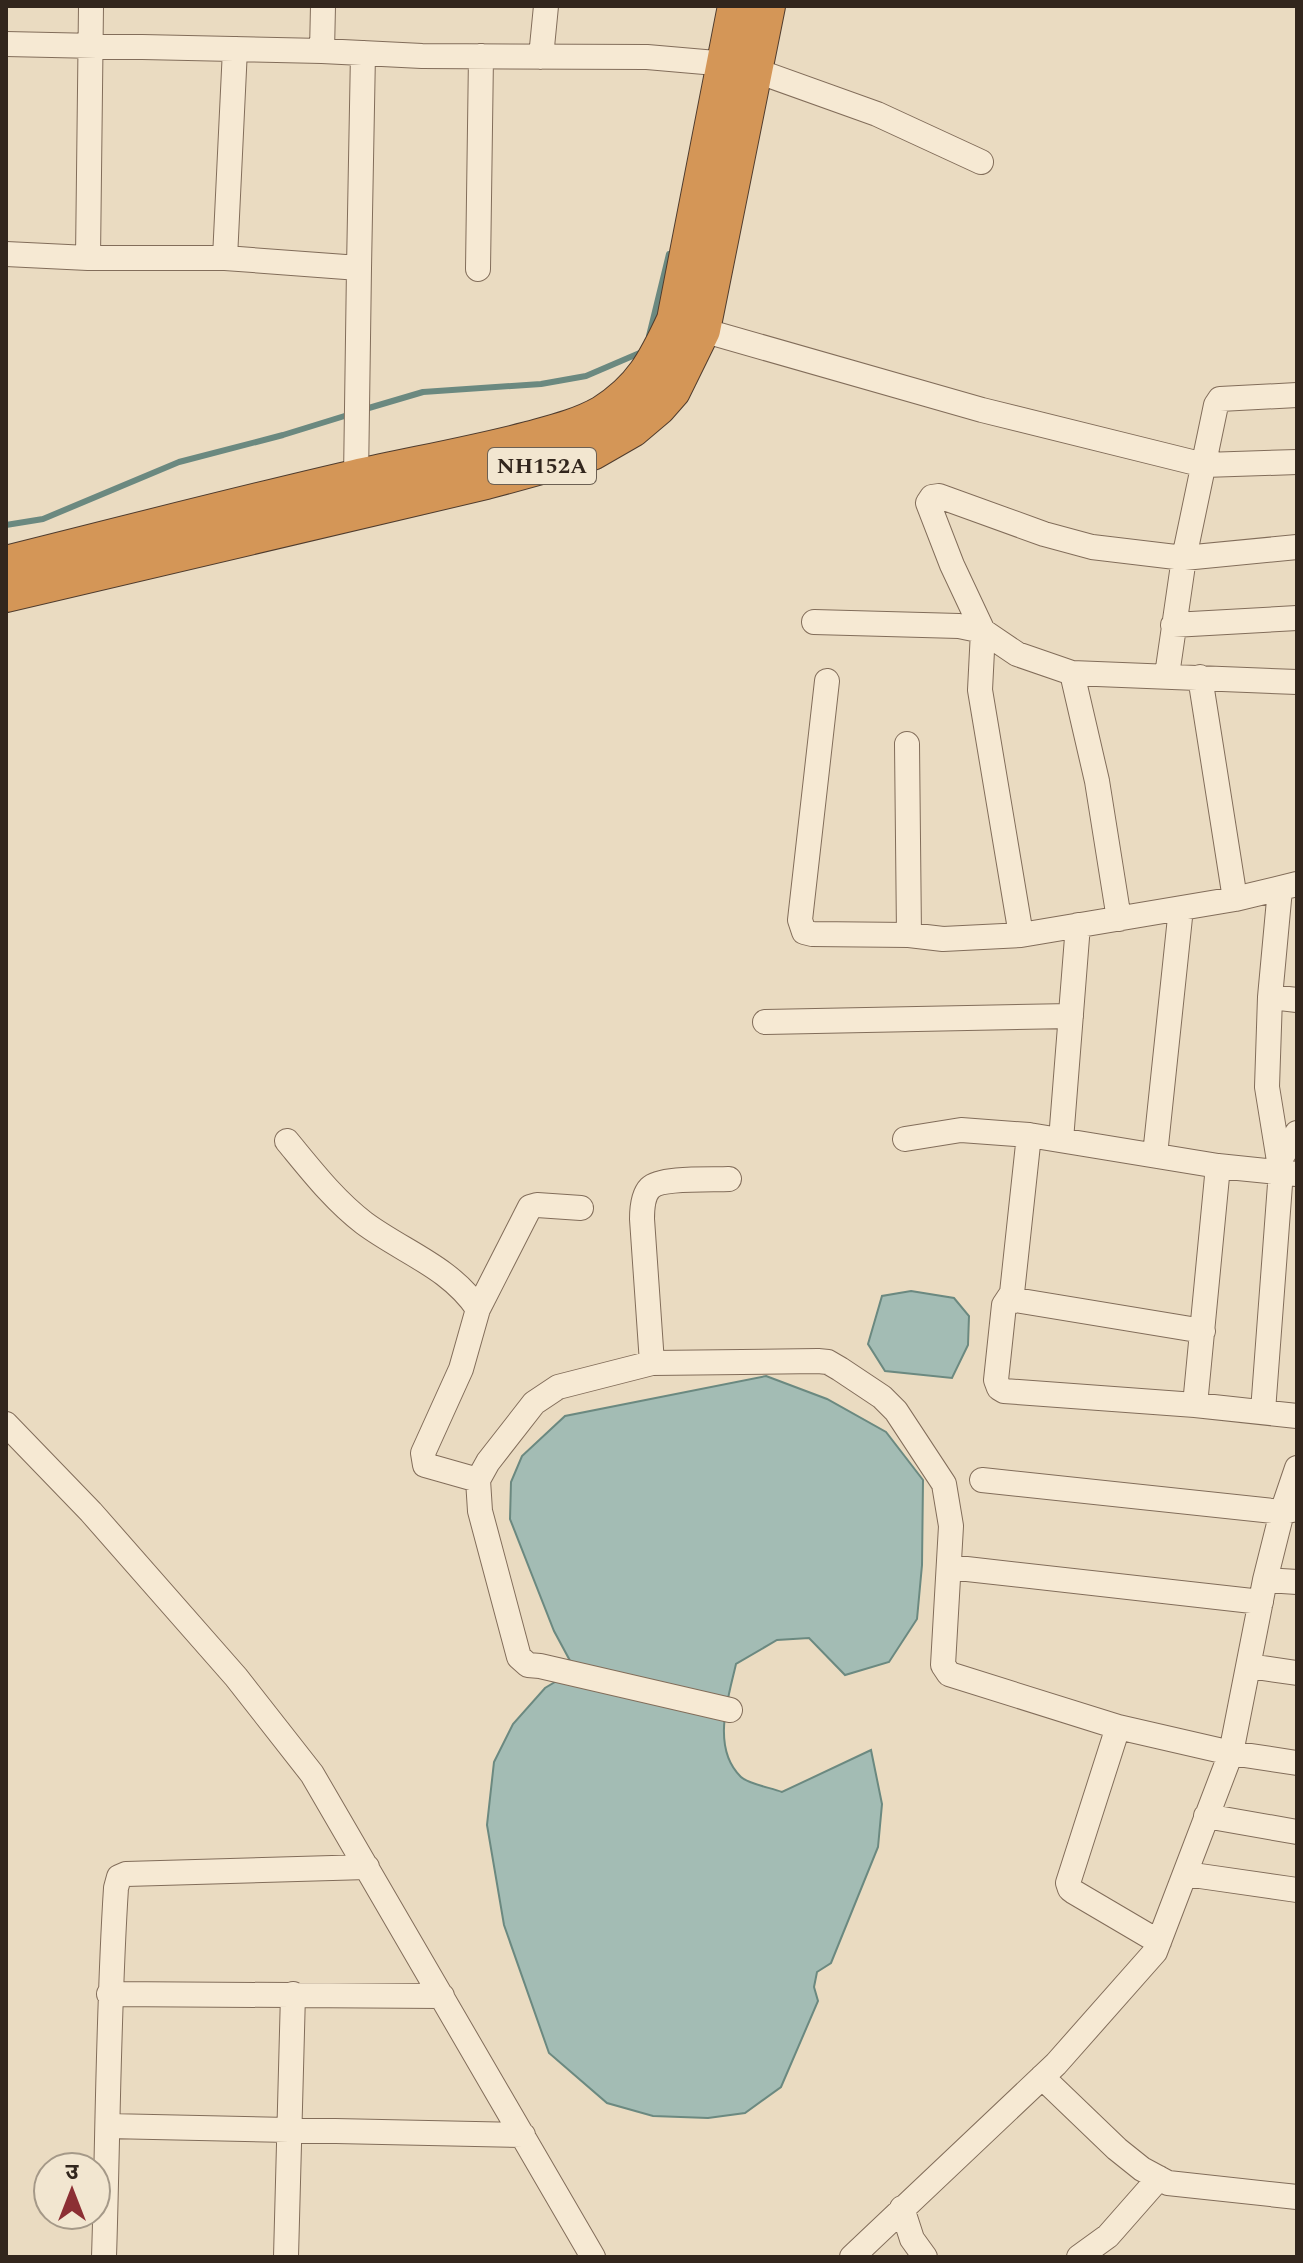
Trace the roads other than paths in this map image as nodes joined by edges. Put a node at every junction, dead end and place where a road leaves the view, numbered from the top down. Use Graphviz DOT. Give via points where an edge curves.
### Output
graph roads {
  1 [pos="91,6"];
  2 [pos="323,6"];
  3 [pos="546,6"];
  4 [pos="736,6"];
  5 [pos="767,6"];
  6 [pos="6,44"];
  7 [pos="90,46"];
  8 [pos="235,49"];
  9 [pos="322,51"];
  10 [pos="363,53"];
  11 [pos="481,56"];
  12 [pos="541,57"];
  13 [pos="745,67"];
  14 [pos="981,162"];
  15 [pos="6,254"];
  16 [pos="88,258"];
  17 [pos="225,258"];
  18 [pos="359,268"];
  19 [pos="478,269"];
  20 [pos="702,330"];
  21 [pos="1297,395"];
  22 [pos="1297,462"];
  23 [pos="1204,465"];
  24 [pos="356,478"];
  25 [pos="1297,547"];
  26 [pos="1184,558"];
  27 [pos="6,564"];
  28 [pos="6,594"];
  29 [pos="1297,618"];
  30 [pos="814,622"];
  31 [pos="1173,625"];
  32 [pos="983,631"];
  33 [pos="1072,673"];
  34 [pos="1167,675"];
  35 [pos="1200,677"];
  36 [pos="827,681"];
  37 [pos="1297,682"];
  38 [pos="907,744"];
  39 [pos="1288,886"];
  40 [pos="1235,899"];
  41 [pos="1181,908"];
  42 [pos="1119,919"];
  43 [pos="1078,925"];
  44 [pos="909,935"];
  45 [pos="1021,935"];
  46 [pos="1270,997"];
  47 [pos="1297,1000"];
  48 [pos="1071,1016"];
  49 [pos="765,1022"];
  50 [pos="1297,1133"];
  51 [pos="1029,1135"];
  52 [pos="905,1139"];
  53 [pos="1061,1140"];
  54 [pos="287,1141"];
  55 [pos="1155,1155"];
  56 [pos="1218,1166"];
  57 [pos="1286,1169"];
  58 [pos="729,1179"];
  59 [pos="581,1208"];
  60 [pos="1009,1299"];
  61 [pos="478,1309"];
  62 [pos="1203,1331"];
  63 [pos="652,1363"];
  64 [pos="1195,1405"];
  65 [pos="1263,1411"];
  66 [pos="1297,1416"];
  67 [pos="6,1424"];
  68 [pos="1297,1468"];
  69 [pos="478,1480"];
  70 [pos="982,1480"];
  71 [pos="1290,1511"];
  72 [pos="949,1567"];
  73 [pos="1297,1582"];
  74 [pos="1263,1591"];
  75 [pos="1249,1666"];
  76 [pos="1297,1673"];
  77 [pos="730,1710"];
  78 [pos="1118,1727"];
  79 [pos="1231,1753"];
  80 [pos="1297,1763"];
  81 [pos="1206,1816"];
  82 [pos="1297,1832"];
  83 [pos="367,1867"];
  84 [pos="1186,1874"];
  85 [pos="1297,1890"];
  86 [pos="1159,1942"];
  87 [pos="109,1994"];
  88 [pos="293,1994"];
  89 [pos="442,1996"];
  90 [pos="1042,2077"];
  91 [pos="108,2126"];
  92 [pos="290,2130"];
  93 [pos="523,2135"];
  94 [pos="1159,2178"];
  95 [pos="1297,2197"];
  96 [pos="902,2208"];
  97 [pos="104,2257"];
  98 [pos="286,2257"];
  99 [pos="593,2257"];
  100 [pos="852,2257"];
  101 [pos="925,2257"];
  102 [pos="1079,2257"];
  1 -- 7 [label="street"];
  2 -- 9 [label="street"];
  3 -- 12 [label="street"];
  4 -- 13 [label="highway, NH152A"];
  5 -- 13 [label="highway, NH152A"];
  6 -- 7 [label="street"];
  7 -- 8 [label="street"];
  7 -- 16 [label="street"];
  8 -- 9 [label="street"];
  8 -- 17 [label="street"];
  9 -- 10 [label="street"];
  10 -- 11 [label="street"];
  10 -- 18 [label="street"];
  11 -- 12 [label="street"];
  11 -- 19 [label="street"];
  12 -- 13 [label="street" via="647,57"];
  13 -- 14 [label="street" via="877,114"];
  13 -- 20 [label="highway, NH152A"];
  13 -- 24 [label="highway, NH152A" via="675,320 658,358 636,387 581,425"];
  15 -- 16 [label="street"];
  16 -- 17 [label="street"];
  17 -- 18 [label="street"];
  18 -- 24 [label="street"];
  20 -- 23 [label="street" via="982,410"];
  20 -- 28 [label="highway, NH152A" via="672,391 658,407 592,452"];
  21 -- 23 [label="street" via="1218,400"];
  22 -- 23 [label="street"];
  23 -- 26 [label="street"];
  24 -- 27 [label="highway, NH152A"];
  25 -- 26 [label="street"];
  26 -- 31 [label="street"];
  26 -- 32 [label="street" via="1092,547 935,495 928,508"];
  29 -- 31 [label="street"];
  30 -- 32 [label="street"];
  31 -- 34 [label="street"];
  32 -- 33 [label="street" via="1017,654"];
  32 -- 45 [label="street" via="980,690"];
  33 -- 34 [label="street"];
  33 -- 42 [label="street" via="1097,781"];
  34 -- 35 [label="street"];
  35 -- 37 [label="street"];
  35 -- 40 [label="street"];
  36 -- 44 [label="street" via="801,927 812,934"];
  38 -- 44 [label="street"];
  39 -- 40 [label="street"];
  39 -- 46 [label="street"];
  40 -- 41 [label="street"];
  41 -- 42 [label="street"];
  41 -- 55 [label="street"];
  42 -- 43 [label="street"];
  43 -- 45 [label="street"];
  43 -- 48 [label="street"];
  44 -- 45 [label="street"];
  46 -- 47 [label="street"];
  46 -- 57 [label="street" via="1267,1087"];
  48 -- 49 [label="street"];
  48 -- 53 [label="street"];
  50 -- 57 [label="street"];
  51 -- 52 [label="street" via="961,1130"];
  51 -- 53 [label="street"];
  51 -- 60 [label="street"];
  53 -- 55 [label="street"];
  54 -- 61 [label="street" via="334,1198 384,1237 448,1275"];
  55 -- 56 [label="street"];
  56 -- 57 [label="street"];
  56 -- 62 [label="street"];
  57 -- 65 [label="street"];
  58 -- 63 [label="street" via="660,1183 645,1197"];
  59 -- 61 [label="street" via="531,1205"];
  60 -- 62 [label="street"];
  60 -- 64 [label="street" via="996,1380 1004,1391"];
  61 -- 69 [label="street" via="461,1369 422,1459 425,1465"];
  62 -- 64 [label="street"];
  63 -- 69 [label="street" via="547,1394 534,1403"];
  63 -- 72 [label="street" via="828,1362 872,1390 896,1411 944,1484 951,1526"];
  64 -- 65 [label="street"];
  65 -- 66 [label="street"];
  67 -- 83 [label="street" via="236,1677 312,1774"];
  68 -- 71 [label="street"];
  69 -- 77 [label="street" via="480,1511 523,1661"];
  70 -- 71 [label="street"];
  71 -- 74 [label="street"];
  72 -- 74 [label="street"];
  72 -- 78 [label="street" via="943,1665 949,1674"];
  73 -- 74 [label="street"];
  74 -- 75 [label="street"];
  75 -- 76 [label="street"];
  75 -- 79 [label="street"];
  78 -- 79 [label="street"];
  78 -- 86 [label="street" via="1068,1883 1074,1892"];
  79 -- 80 [label="street"];
  79 -- 81 [label="street"];
  81 -- 82 [label="street"];
  81 -- 84 [label="street"];
  83 -- 87 [label="street" via="121,1875"];
  83 -- 89 [label="street"];
  84 -- 85 [label="street"];
  84 -- 86 [label="street"];
  86 -- 90 [label="street"];
  87 -- 88 [label="street"];
  87 -- 91 [label="street"];
  88 -- 89 [label="street"];
  88 -- 92 [label="street"];
  89 -- 93 [label="street"];
  90 -- 94 [label="street" via="1117,2149"];
  90 -- 96 [label="street"];
  91 -- 92 [label="street"];
  91 -- 97 [label="street"];
  92 -- 93 [label="street"];
  92 -- 98 [label="street"];
  93 -- 99 [label="street"];
  94 -- 95 [label="street"];
  94 -- 102 [label="street" via="1108,2236"];
  96 -- 100 [label="street"];
  96 -- 101 [label="street" via="912,2239"];
}
